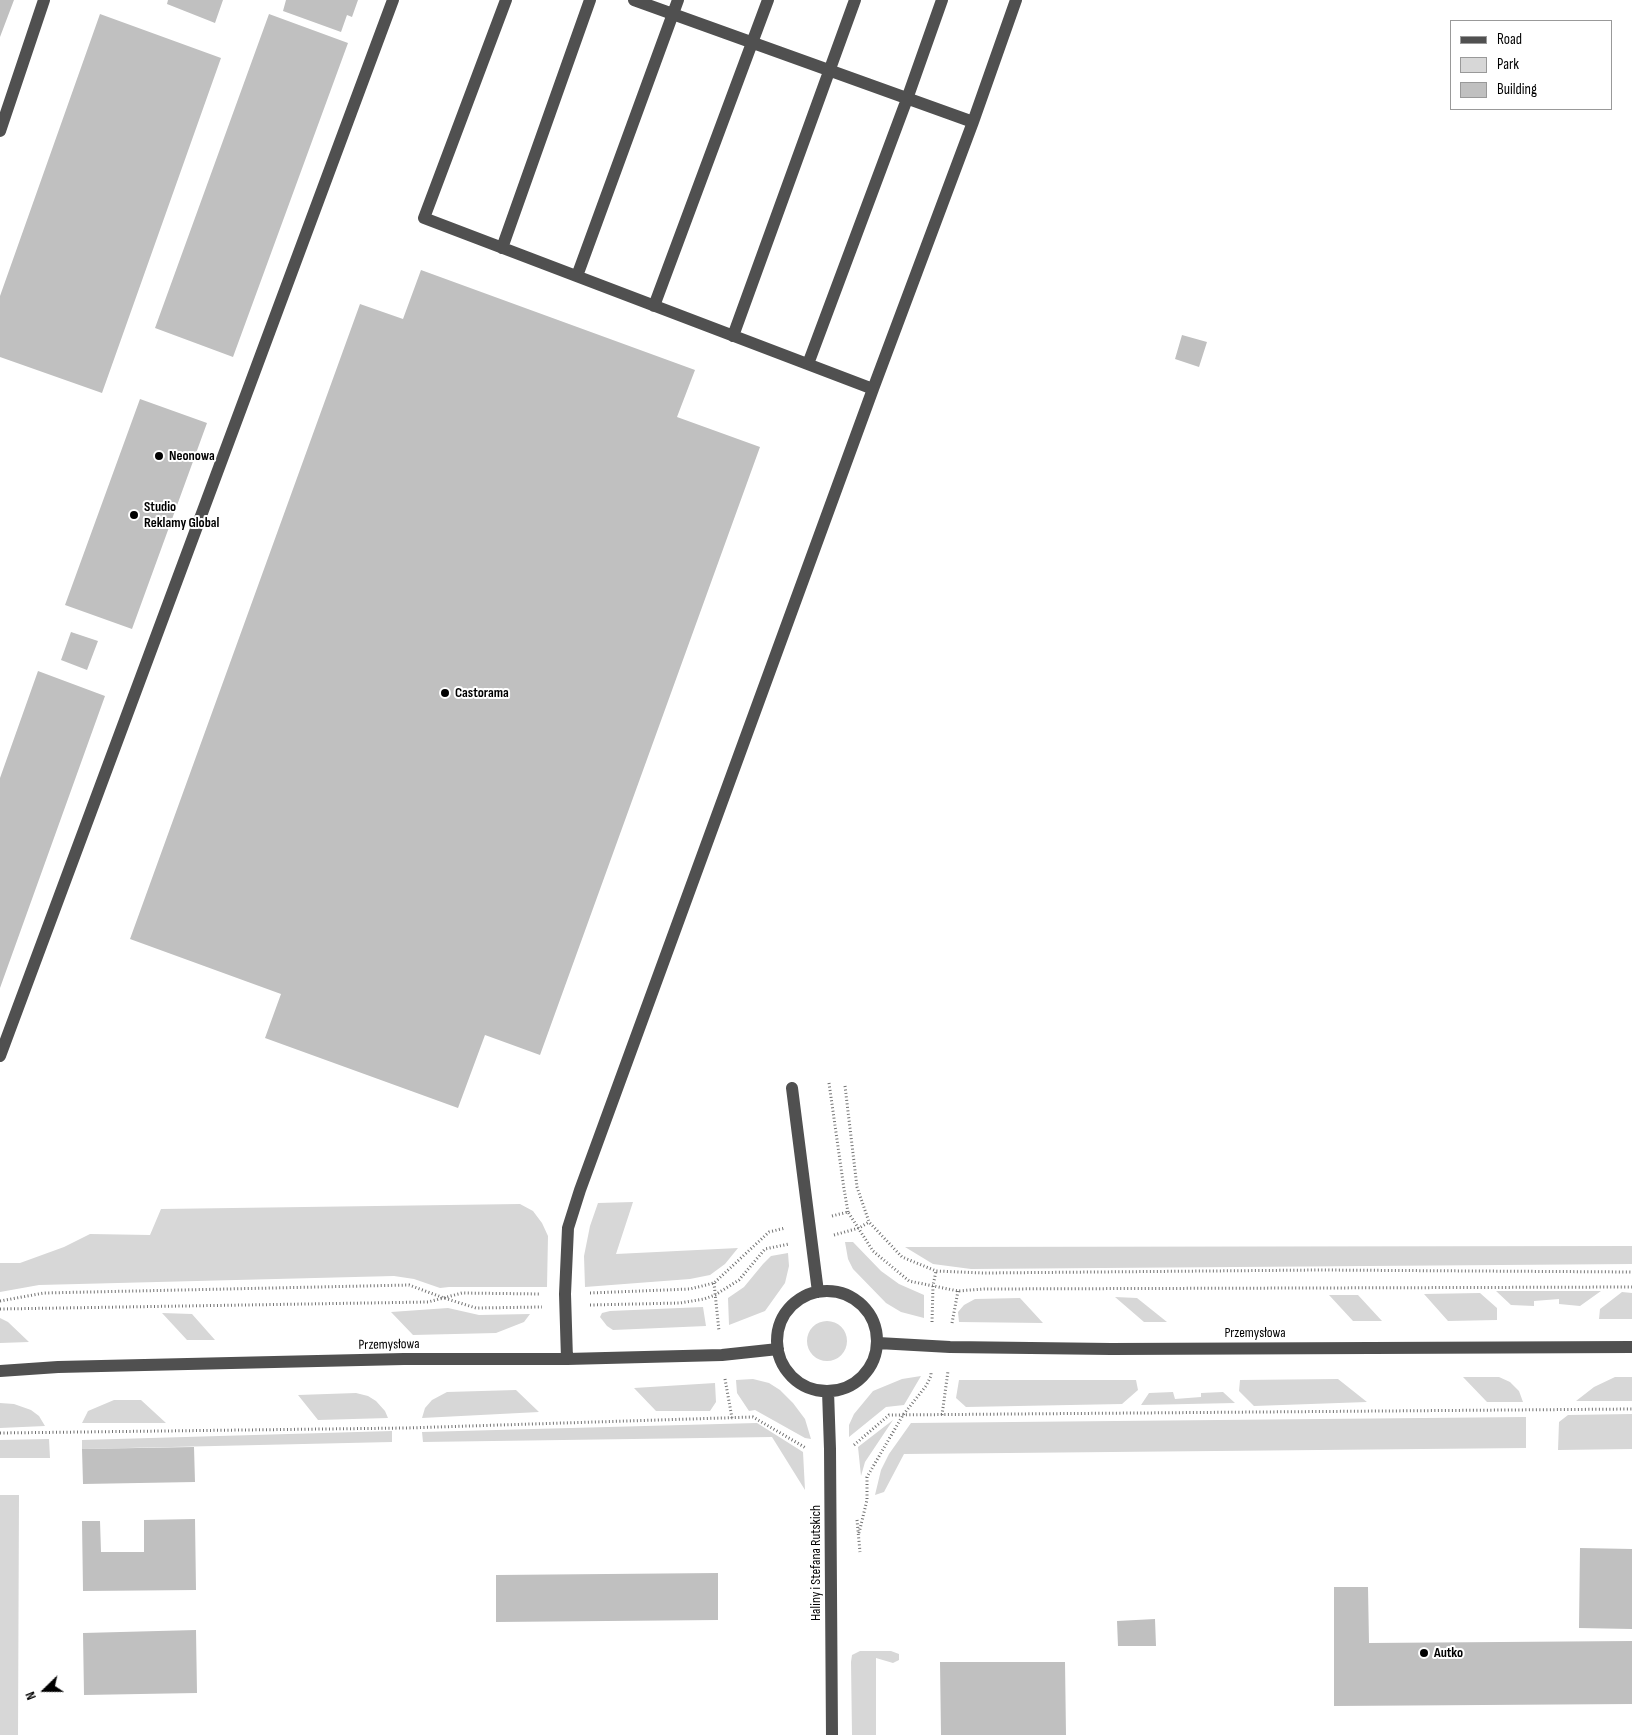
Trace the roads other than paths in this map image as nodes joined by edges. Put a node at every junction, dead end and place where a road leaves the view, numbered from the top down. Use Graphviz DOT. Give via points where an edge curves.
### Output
graph roads {
  1 [pos="44,0"];
  2 [pos="393,0"];
  3 [pos="506,0"];
  4 [pos="590,0"];
  5 [pos="634,0"];
  6 [pos="678,0"];
  7 [pos="768,0"];
  8 [pos="855,0"];
  9 [pos="942,0"];
  10 [pos="1016,0"];
  11 [pos="673,14"];
  12 [pos="752,43"];
  13 [pos="829,70"];
  14 [pos="907,99"];
  15 [pos="973,122"];
  16 [pos="0,131"];
  17 [pos="502,248"];
  18 [pos="577,276"];
  19 [pos="654,306"];
  20 [pos="733,336"];
  21 [pos="808,364"];
  22 [pos="872,389"];
  23 [pos="0,1056"];
  24 [pos="792,1088"];
  25 [pos="818,1292"];
  26 [pos="878,1343"];
  27 [pos="1632,1347"];
  28 [pos="778,1349"];
  29 [pos="567,1359"];
  30 [pos="0,1371"];
  31 [pos="828,1392"];
  32 [pos="832,1735"];
  1 -- 16 [label="street"];
  2 -- 23 [label="street"];
  3 -- 17 [label="street" via="424,218"];
  4 -- 17 [label="street"];
  5 -- 11 [label="street"];
  6 -- 11 [label="street"];
  7 -- 12 [label="street"];
  8 -- 13 [label="street"];
  9 -- 14 [label="street"];
  10 -- 15 [label="street"];
  11 -- 12 [label="street"];
  11 -- 18 [label="street"];
  12 -- 13 [label="street"];
  12 -- 19 [label="street"];
  13 -- 14 [label="street"];
  13 -- 20 [label="street"];
  14 -- 15 [label="street"];
  14 -- 21 [label="street"];
  15 -- 22 [label="street"];
  17 -- 18 [label="street"];
  18 -- 19 [label="street"];
  19 -- 20 [label="street"];
  20 -- 21 [label="street"];
  21 -- 22 [label="street"];
  22 -- 29 [label="street" via="568,1228"];
  24 -- 25 [label="street"];
  25 -- 26 [label="street" via="836,1292 853,1298 866,1309 875,1325"];
  25 -- 28 [label="street" via="800,1299 786,1312 779,1330"];
  26 -- 27 [label="street, Przemysłowa" via="1111,1349"];
  26 -- 31 [label="street" via="873,1361 862,1377 846,1388"];
  28 -- 29 [label="street, Przemysłowa"];
  28 -- 31 [label="street" via="784,1366 795,1379 810,1388"];
  29 -- 30 [label="street, Przemysłowa" via="394,1359"];
  31 -- 32 [label="street, Haliny i Stefana Rutskich"];
}
